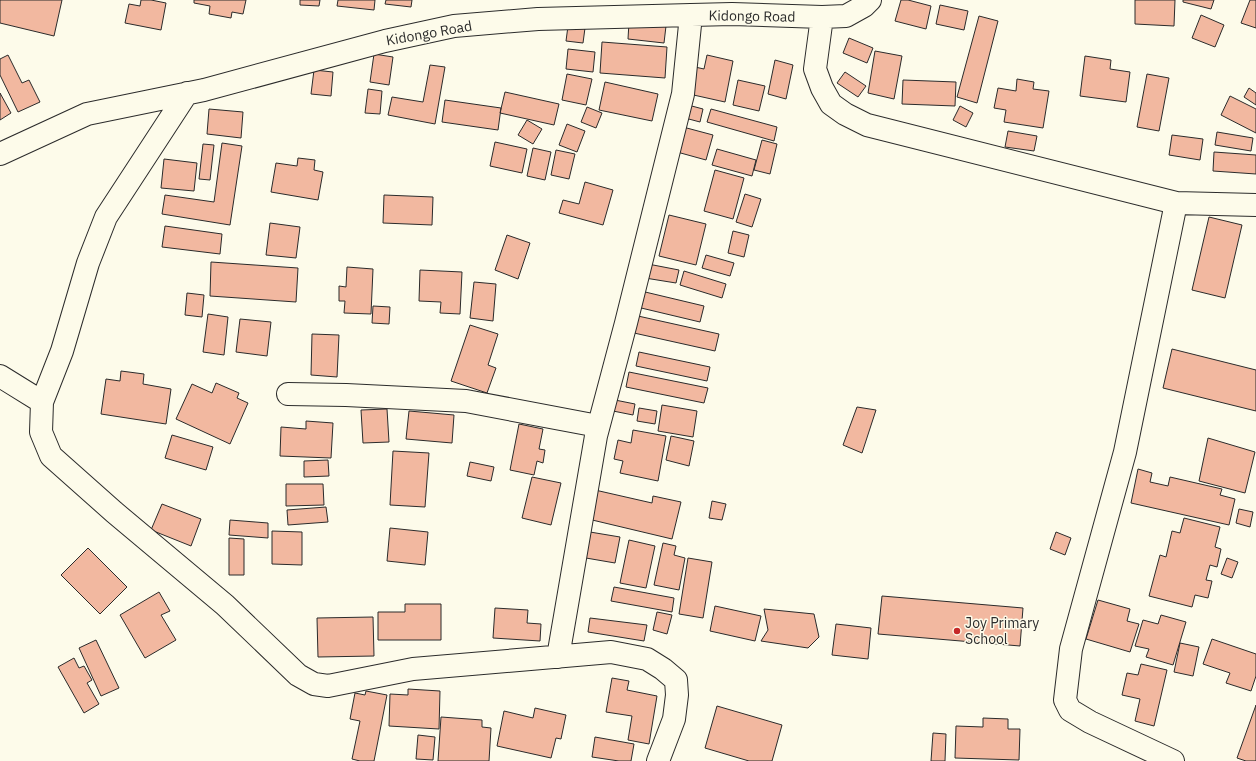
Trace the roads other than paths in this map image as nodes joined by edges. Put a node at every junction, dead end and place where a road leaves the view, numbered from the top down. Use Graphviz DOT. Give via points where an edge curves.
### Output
graph roads {
  1 [pos="870,0"];
  2 [pos="691,15"];
  3 [pos="822,17"];
  4 [pos="187,93"];
  5 [pos="0,154"];
  6 [pos="1176,203"];
  7 [pos="1256,205"];
  8 [pos="0,376"];
  9 [pos="288,394"];
  10 [pos="42,402"];
  11 [pos="598,426"];
  12 [pos="558,657"];
  13 [pos="658,761"];
  14 [pos="1172,761"];
  1 -- 3 [label="street, Kidongo Road" via="846,16"];
  2 -- 3 [label="street, Kidongo Road"];
  2 -- 4 [label="street, Kidongo Road" via="538,19 454,26 385,41"];
  2 -- 11 [label="street" via="683,94"];
  3 -- 6 [label="street" via="815,69 831,104 845,114 867,125"];
  4 -- 5 [label="street, Kidongo Road" via="87,114"];
  4 -- 10 [label="street" via="106,217 88,263 62,352"];
  6 -- 7 [label="street"];
  6 -- 14 [label="street" via="1125,452 1071,649 1065,700 1070,710 1090,722"];
  8 -- 10 [label="street"];
  9 -- 11 [label="street" via="466,402"];
  10 -- 12 [label="street" via="41,432 51,456 225,605 298,675 314,684 328,686 413,669"];
  11 -- 12 [label="street"];
  12 -- 13 [label="street" via="611,652 647,659 676,680 674,719"];
}
